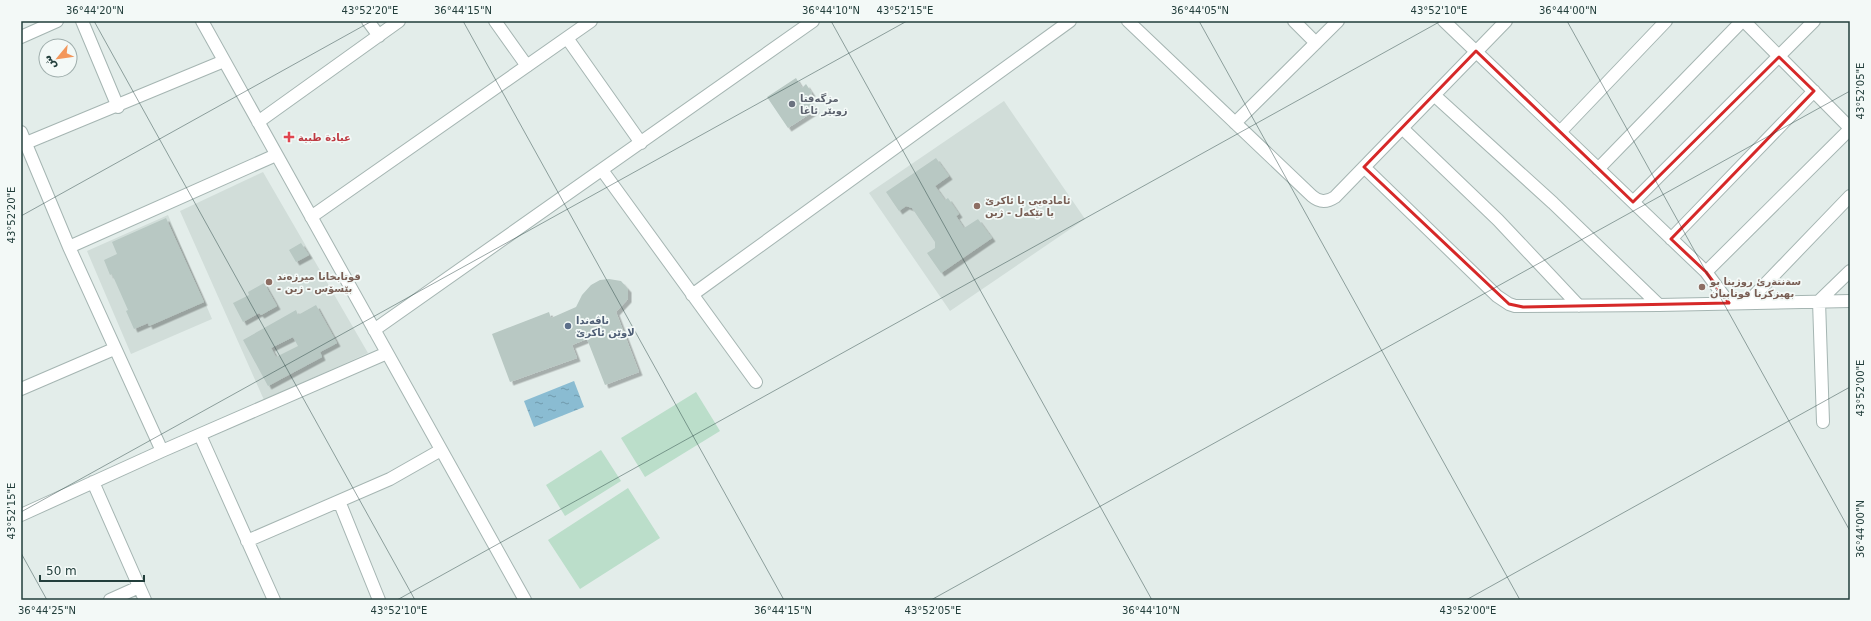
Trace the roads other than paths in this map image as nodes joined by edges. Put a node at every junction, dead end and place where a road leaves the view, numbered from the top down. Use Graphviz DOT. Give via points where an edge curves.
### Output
graph roads {
  1 [pos="57,21"];
  2 [pos="82,21"];
  3 [pos="202,21"];
  4 [pos="368,21"];
  5 [pos="399,21"];
  6 [pos="495,21"];
  7 [pos="591,21"];
  8 [pos="813,21"];
  9 [pos="1070,21"];
  10 [pos="1128,21"];
  11 [pos="1294,21"];
  12 [pos="1338,21"];
  13 [pos="1444,21"];
  14 [pos="1506,21"];
  15 [pos="1666,21"];
  16 [pos="1743,21"];
  17 [pos="1814,21"];
  18 [pos="379,36"];
  19 [pos="21,38"];
  20 [pos="567,38"];
  21 [pos="1316,43"];
  22 [pos="1476,51"];
  23 [pos="1779,57"];
  24 [pos="224,61"];
  25 [pos="527,66"];
  26 [pos="1814,91"];
  27 [pos="1434,95"];
  28 [pos="118,107"];
  29 [pos="258,122"];
  30 [pos="1236,123"];
  31 [pos="1402,128"];
  32 [pos="1850,128"];
  33 [pos="21,132"];
  34 [pos="1560,132"];
  35 [pos="641,143"];
  36 [pos="26,144"];
  37 [pos="276,155"];
  38 [pos="1364,167"];
  39 [pos="1598,169"];
  40 [pos="602,170"];
  41 [pos="1850,196"];
  42 [pos="1633,202"];
  43 [pos="311,217"];
  44 [pos="1671,239"];
  45 [pos="69,247"];
  46 [pos="1850,271"];
  47 [pos="1706,272"];
  48 [pos="692,295"];
  49 [pos="1819,301"];
  50 [pos="1850,301"];
  51 [pos="1747,303"];
  52 [pos="1729,304"];
  53 [pos="1659,305"];
  54 [pos="1579,306"];
  55 [pos="374,330"];
  56 [pos="114,349"];
  57 [pos="388,354"];
  58 [pos="756,382"];
  59 [pos="21,390"];
  60 [pos="1823,422"];
  61 [pos="200,435"];
  62 [pos="441,450"];
  63 [pos="162,451"];
  64 [pos="93,482"];
  65 [pos="339,501"];
  66 [pos="21,515"];
  67 [pos="247,541"];
  68 [pos="139,587"];
  69 [pos="375,599"];
  70 [pos="110,600"];
  71 [pos="145,600"];
  72 [pos="274,600"];
  73 [pos="525,600"];
  1 -- 19 [label="street"];
  2 -- 28 [label="street"];
  3 -- 24 [label="street"];
  4 -- 18 [label="street"];
  5 -- 18 [label="street"];
  6 -- 25 [label="street"];
  7 -- 20 [label="street"];
  8 -- 35 [label="street"];
  9 -- 48 [label="street"];
  10 -- 30 [label="street"];
  11 -- 21 [label="street"];
  12 -- 21 [label="street"];
  13 -- 22 [label="street"];
  14 -- 22 [label="street"];
  15 -- 34 [label="street"];
  16 -- 23 [label="street"];
  16 -- 39 [label="street"];
  17 -- 23 [label="street"];
  18 -- 29 [label="street"];
  20 -- 25 [label="street"];
  20 -- 35 [label="street"];
  21 -- 30 [label="street"];
  22 -- 27 [label="street"];
  22 -- 34 [label="street"];
  23 -- 26 [label="street"];
  23 -- 42 [label="street"];
  24 -- 28 [label="street"];
  24 -- 29 [label="street"];
  25 -- 43 [label="street"];
  26 -- 32 [label="street"];
  26 -- 44 [label="street"];
  27 -- 31 [label="street"];
  27 -- 53 [label="street"];
  28 -- 36 [label="street"];
  29 -- 37 [label="street"];
  30 -- 38 [label="street" via="1320,201 1335,197"];
  31 -- 38 [label="street"];
  31 -- 54 [label="street" via="1498,220"];
  32 -- 47 [label="street"];
  33 -- 36 [label="street"];
  34 -- 39 [label="street"];
  35 -- 40 [label="street"];
  36 -- 45 [label="street"];
  37 -- 43 [label="street"];
  37 -- 45 [label="street"];
  38 -- 54 [label="street" via="1509,304 1523,307"];
  39 -- 42 [label="street"];
  40 -- 48 [label="street"];
  40 -- 55 [label="street"];
  41 -- 51 [label="street"];
  42 -- 44 [label="street"];
  43 -- 55 [label="street"];
  44 -- 47 [label="street"];
  45 -- 56 [label="street"];
  46 -- 49 [label="street"];
  47 -- 52 [label="street"];
  48 -- 58 [label="street"];
  49 -- 50 [label="street"];
  49 -- 51 [label="street"];
  49 -- 60 [label="street"];
  51 -- 52 [label="street"];
  52 -- 53 [label="street"];
  53 -- 54 [label="street"];
  55 -- 57 [label="street"];
  56 -- 59 [label="street"];
  56 -- 63 [label="street"];
  57 -- 61 [label="street"];
  57 -- 62 [label="street"];
  61 -- 63 [label="street"];
  61 -- 67 [label="street"];
  62 -- 65 [label="street" via="390,479"];
  62 -- 73 [label="street"];
  63 -- 64 [label="street"];
  64 -- 66 [label="street"];
  64 -- 68 [label="street"];
  65 -- 67 [label="street"];
  65 -- 69 [label="street"];
  67 -- 72 [label="street"];
  68 -- 70 [label="street"];
  68 -- 71 [label="street"];
}
